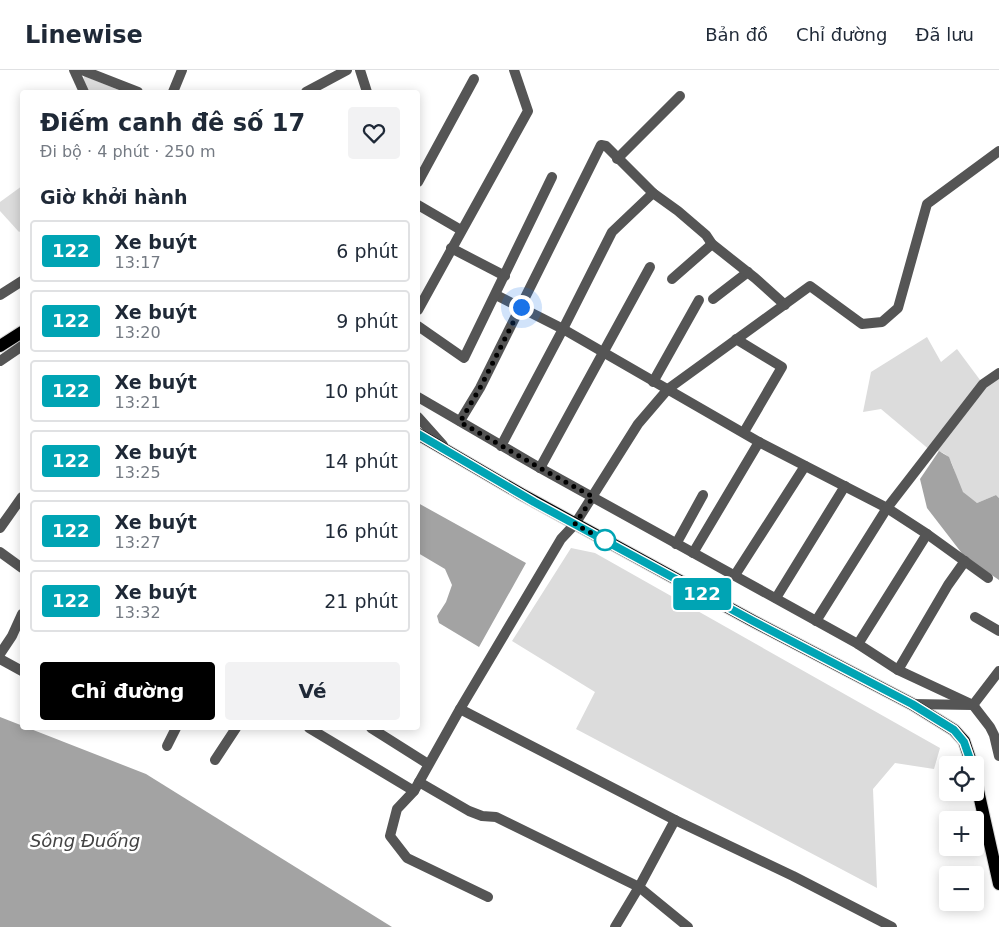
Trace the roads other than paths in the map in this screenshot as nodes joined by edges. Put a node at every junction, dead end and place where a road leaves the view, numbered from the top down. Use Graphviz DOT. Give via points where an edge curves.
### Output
graph roads {
  1 [pos="74,70"];
  2 [pos="82,70"];
  3 [pos="182,70"];
  4 [pos="347,70"];
  5 [pos="360,70"];
  6 [pos="514,70"];
  7 [pos="474,79"];
  8 [pos="83,90"];
  9 [pos="133,90"];
  10 [pos="174,90"];
  11 [pos="310,90"];
  12 [pos="366,90"];
  13 [pos="680,96"];
  14 [pos="999,151"];
  15 [pos="618,159"];
  16 [pos="552,177"];
  17 [pos="420,178"];
  18 [pos="654,193"];
  19 [pos="420,206"];
  20 [pos="461,230"];
  21 [pos="712,244"];
  22 [pos="452,248"];
  23 [pos="650,267"];
  24 [pos="748,272"];
  25 [pos="504,276"];
  26 [pos="672,279"];
  27 [pos="20,282"];
  28 [pos="496,295"];
  29 [pos="0,296"];
  30 [pos="699,300"];
  31 [pos="713,300"];
  32 [pos="785,305"];
  33 [pos="420,306"];
  34 [pos="521,307"];
  35 [pos="420,327"];
  36 [pos="563,329"];
  37 [pos="20,333"];
  38 [pos="736,340"];
  39 [pos="0,346"];
  40 [pos="20,347"];
  41 [pos="603,352"];
  42 [pos="0,361"];
  43 [pos="999,373"];
  44 [pos="653,382"];
  45 [pos="668,389"];
  46 [pos="420,398"];
  47 [pos="420,420"];
  48 [pos="460,422"];
  49 [pos="744,432"];
  50 [pos="420,435"];
  51 [pos="759,442"];
  52 [pos="501,446"];
  53 [pos="448,452"];
  54 [pos="805,466"];
  55 [pos="540,468"];
  56 [pos="845,486"];
  57 [pos="703,495"];
  58 [pos="593,497"];
  59 [pos="20,499"];
  60 [pos="886,508"];
  61 [pos="575,524"];
  62 [pos="0,528"];
  63 [pos="927,534"];
  64 [pos="676,544"];
  65 [pos="0,552"];
  66 [pos="693,553"];
  67 [pos="964,561"];
  68 [pos="20,567"];
  69 [pos="735,575"];
  70 [pos="988,578"];
  71 [pos="776,598"];
  72 [pos="975,617"];
  73 [pos="20,618"];
  74 [pos="816,621"];
  75 [pos="999,631"];
  76 [pos="858,644"];
  77 [pos="0,654"];
  78 [pos="0,659"];
  79 [pos="20,670"];
  80 [pos="898,670"];
  81 [pos="999,671"];
  82 [pos="912,704"];
  83 [pos="973,704"];
  84 [pos="460,709"];
  85 [pos="175,730"];
  86 [pos="235,730"];
  87 [pos="312,730"];
  88 [pos="374,730"];
  89 [pos="167,746"];
  90 [pos="969,756"];
  91 [pos="999,756"];
  92 [pos="215,760"];
  93 [pos="428,764"];
  94 [pos="416,786"];
  95 [pos="980,801"];
  96 [pos="675,820"];
  97 [pos="999,884"];
  98 [pos="639,887"];
  99 [pos="488,897"];
  100 [pos="615,927"];
  101 [pos="688,927"];
  102 [pos="892,927"];
  1 -- 8 [label="street"];
  2 -- 9 [label="street"];
  3 -- 10 [label="street"];
  4 -- 11 [label="street"];
  5 -- 12 [label="street"];
  6 -- 20 [label="street" via="528,111"];
  7 -- 17 [label="street"];
  13 -- 15 [label="street"];
  14 -- 32 [label="street" via="927,204 898,308 882,322 862,324 810,286"];
  15 -- 18 [label="street"];
  15 -- 34 [label="street" via="606,146 600,146"];
  16 -- 25 [label="street"];
  18 -- 21 [label="street" via="706,235"];
  18 -- 36 [label="street" via="612,232"];
  19 -- 20 [label="street"];
  20 -- 22 [label="street"];
  21 -- 24 [label="street"];
  21 -- 26 [label="street"];
  22 -- 25 [label="street"];
  22 -- 33 [label="street"];
  23 -- 41 [label="street"];
  24 -- 31 [label="street"];
  24 -- 32 [label="street"];
  25 -- 28 [label="street"];
  27 -- 29 [label="street"];
  28 -- 34 [label="street"];
  28 -- 35 [label="street" via="464,358"];
  30 -- 44 [label="street"];
  32 -- 38 [label="street"];
  34 -- 36 [label="street"];
  34 -- 48 [label="street"];
  36 -- 41 [label="street"];
  36 -- 52 [label="street"];
  37 -- 39 [label="main road"];
  38 -- 45 [label="street"];
  38 -- 49 [label="street" via="782,367"];
  40 -- 42 [label="street"];
  41 -- 44 [label="street"];
  41 -- 55 [label="street"];
  43 -- 60 [label="street" via="983,384"];
  44 -- 45 [label="street"];
  45 -- 49 [label="street"];
  45 -- 58 [label="street" via="638,424"];
  46 -- 48 [label="street"];
  47 -- 53 [label="street"];
  48 -- 52 [label="street"];
  49 -- 51 [label="street"];
  50 -- 53 [label="main road"];
  51 -- 54 [label="street"];
  51 -- 66 [label="street"];
  52 -- 55 [label="street"];
  53 -- 61 [label="main road"];
  54 -- 56 [label="street"];
  54 -- 69 [label="street"];
  55 -- 58 [label="street"];
  56 -- 60 [label="street"];
  56 -- 71 [label="street"];
  57 -- 64 [label="street"];
  58 -- 61 [label="street"];
  58 -- 64 [label="street"];
  59 -- 62 [label="street"];
  60 -- 63 [label="street"];
  60 -- 74 [label="street"];
  61 -- 82 [label="main road"];
  61 -- 84 [label="street" via="561,540"];
  63 -- 67 [label="street"];
  63 -- 76 [label="street"];
  64 -- 66 [label="street"];
  65 -- 68 [label="street"];
  66 -- 69 [label="street"];
  67 -- 70 [label="street"];
  67 -- 80 [label="street"];
  69 -- 71 [label="street"];
  71 -- 74 [label="street"];
  72 -- 75 [label="street"];
  73 -- 77 [label="street"];
  74 -- 76 [label="street"];
  76 -- 80 [label="street"];
  78 -- 79 [label="street"];
  80 -- 83 [label="street"];
  81 -- 83 [label="street"];
  82 -- 83 [label="street"];
  82 -- 90 [label="main road" via="954,730 964,742"];
  83 -- 91 [label="street" via="994,735"];
  84 -- 93 [label="street"];
  84 -- 96 [label="street"];
  85 -- 89 [label="street"];
  86 -- 92 [label="street"];
  87 -- 94 [label="street"];
  88 -- 93 [label="street"];
  93 -- 94 [label="street"];
  94 -- 98 [label="street" via="469,811 496,818"];
  94 -- 99 [label="street" via="397,809 390,836 407,858"];
  95 -- 97 [label="main road"];
  96 -- 98 [label="street"];
  96 -- 102 [label="street"];
  98 -- 100 [label="street"];
  98 -- 101 [label="street"];
}
